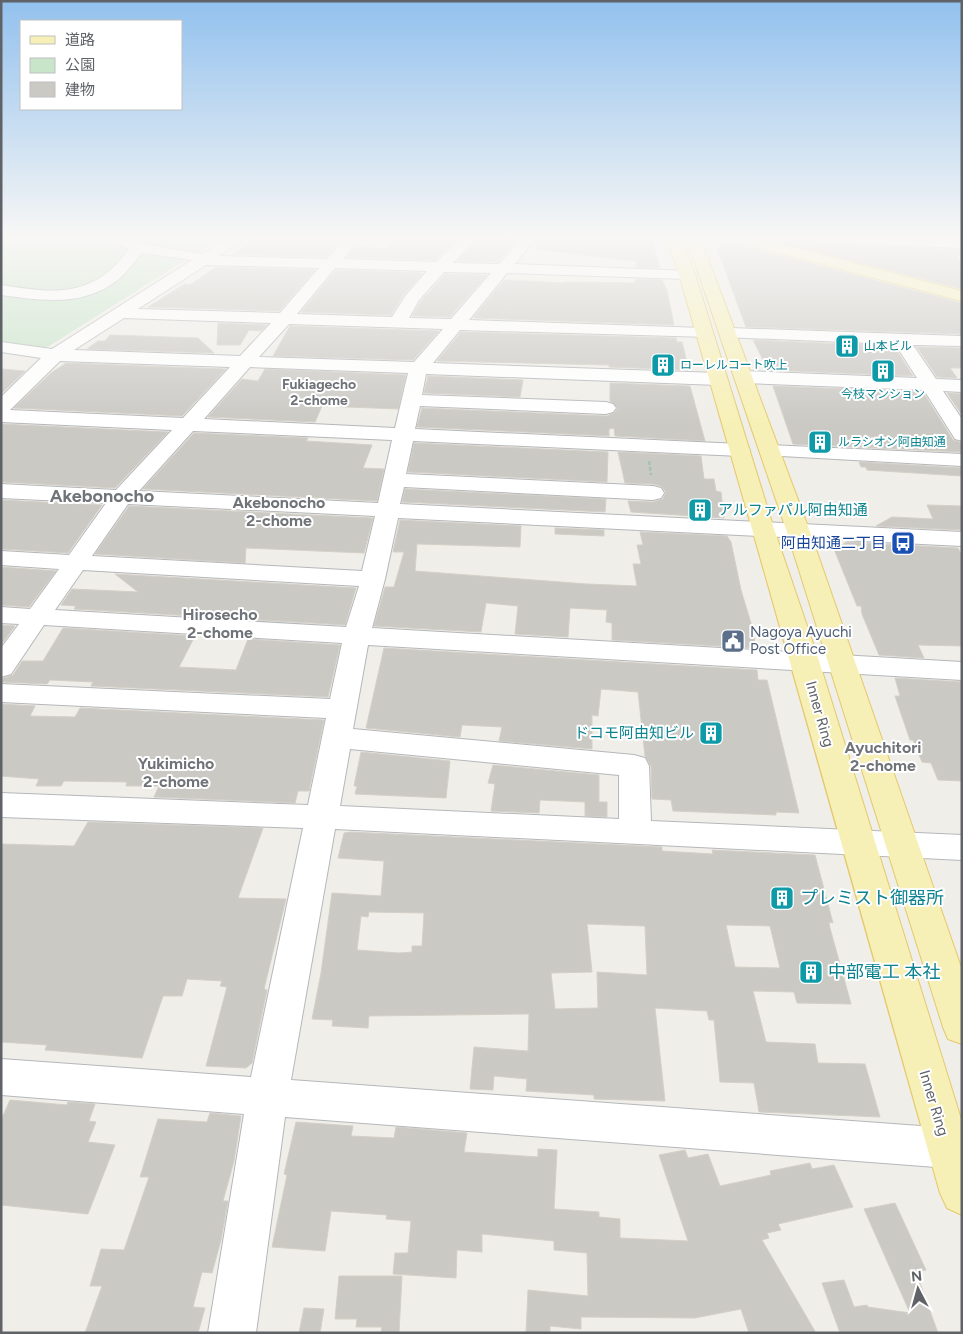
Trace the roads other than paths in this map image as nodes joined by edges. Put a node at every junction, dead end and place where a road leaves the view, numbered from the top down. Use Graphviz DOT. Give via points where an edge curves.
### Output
graph roads {
  1 [pos="139,299"];
  2 [pos="301,299"];
  3 [pos="411,299"];
  4 [pos="477,299"];
  5 [pos="699,299"];
  6 [pos="708,299"];
  7 [pos="119,313"];
  8 [pos="284,319"];
  9 [pos="398,323"];
  10 [pos="455,325"];
  11 [pos="716,333"];
  12 [pos="900,338"];
  13 [pos="962,340"];
  14 [pos="1,347"];
  15 [pos="54,355"];
  16 [pos="244,362"];
  17 [pos="418,368"];
  18 [pos="604,375"];
  19 [pos="731,378"];
  20 [pos="929,385"];
  21 [pos="962,386"];
  22 [pos="410,400"];
  23 [pos="1,408"];
  24 [pos="606,408"];
  25 [pos="1,416"];
  26 [pos="186,425"];
  27 [pos="403,434"];
  28 [pos="962,435"];
  29 [pos="607,444"];
  30 [pos="740,450"];
  31 [pos="770,451"];
  32 [pos="962,460"];
  33 [pos="393,480"];
  34 [pos="1,491"];
  35 [pos="653,492"];
  36 [pos="122,497"];
  37 [pos="386,511"];
  38 [pos="762,529"];
  39 [pos="797,531"];
  40 [pos="962,539"];
  41 [pos="1,558"];
  42 [pos="77,562"];
  43 [pos="373,579"];
  44 [pos="1,615"];
  45 [pos="39,617"];
  46 [pos="357,634"];
  47 [pos="805,661"];
  48 [pos="842,663"];
  49 [pos="1,668"];
  50 [pos="962,670"];
  51 [pos="1,693"];
  52 [pos="340,723"];
  53 [pos="1,805"];
  54 [pos="323,817"];
  55 [pos="635,832"];
  56 [pos="857,843"];
  57 [pos="902,845"];
  58 [pos="962,848"];
  59 [pos="962,1027"];
  60 [pos="1,1077"];
  61 [pos="267,1099"];
  62 [pos="954,1148"];
  63 [pos="962,1193"];
  64 [pos="232,1333"];
  1 -- 7 [label="street"];
  2 -- 8 [label="street"];
  3 -- 9 [label="street"];
  4 -- 10 [label="street"];
  5 -- 11 [label="main road, Inner Ring"];
  6 -- 11 [label="main road, Inner Ring"];
  7 -- 8 [label="street"];
  7 -- 15 [label="street"];
  8 -- 9 [label="street"];
  8 -- 16 [label="street"];
  9 -- 10 [label="street"];
  10 -- 11 [label="street"];
  10 -- 17 [label="street"];
  11 -- 12 [label="street"];
  11 -- 19 [label="main road, Inner Ring"];
  12 -- 13 [label="street"];
  12 -- 20 [label="street"];
  14 -- 15 [label="street"];
  15 -- 16 [label="street"];
  15 -- 23 [label="street"];
  16 -- 17 [label="street"];
  16 -- 26 [label="street"];
  17 -- 18 [label="street"];
  17 -- 22 [label="street"];
  18 -- 19 [label="street"];
  18 -- 24 [label="street"];
  19 -- 20 [label="street"];
  19 -- 30 [label="main road, Inner Ring"];
  19 -- 31 [label="main road, Inner Ring"];
  20 -- 21 [label="street"];
  20 -- 28 [label="street"];
  22 -- 24 [label="street"];
  22 -- 27 [label="street"];
  24 -- 29 [label="street"];
  25 -- 26 [label="street"];
  26 -- 27 [label="street"];
  26 -- 36 [label="street"];
  27 -- 29 [label="street"];
  27 -- 33 [label="street"];
  29 -- 30 [label="street"];
  30 -- 38 [label="main road, Inner Ring"];
  31 -- 32 [label="street"];
  31 -- 39 [label="main road, Inner Ring"];
  33 -- 35 [label="street"];
  33 -- 37 [label="street"];
  34 -- 36 [label="street"];
  36 -- 37 [label="street"];
  36 -- 42 [label="street"];
  37 -- 38 [label="street"];
  37 -- 43 [label="street"];
  38 -- 39 [label="street"];
  38 -- 47 [label="main road, Inner Ring"];
  39 -- 40 [label="street"];
  39 -- 48 [label="main road, Inner Ring"];
  41 -- 42 [label="street"];
  42 -- 43 [label="street"];
  42 -- 45 [label="street"];
  43 -- 46 [label="street"];
  44 -- 45 [label="street"];
  45 -- 46 [label="street"];
  45 -- 49 [label="street"];
  46 -- 47 [label="street"];
  46 -- 52 [label="street"];
  47 -- 48 [label="street"];
  47 -- 56 [label="main road, Inner Ring"];
  48 -- 50 [label="street"];
  48 -- 57 [label="main road, Inner Ring"];
  51 -- 52 [label="street"];
  52 -- 54 [label="street"];
  52 -- 55 [label="street" via="634,766"];
  53 -- 54 [label="street"];
  54 -- 55 [label="street"];
  54 -- 61 [label="street"];
  55 -- 56 [label="street"];
  56 -- 57 [label="street"];
  56 -- 62 [label="main road, Inner Ring"];
  57 -- 58 [label="street"];
  57 -- 59 [label="main road, Inner Ring"];
  60 -- 61 [label="street"];
  61 -- 62 [label="street"];
  61 -- 64 [label="street"];
  62 -- 63 [label="main road, Inner Ring"];
}
